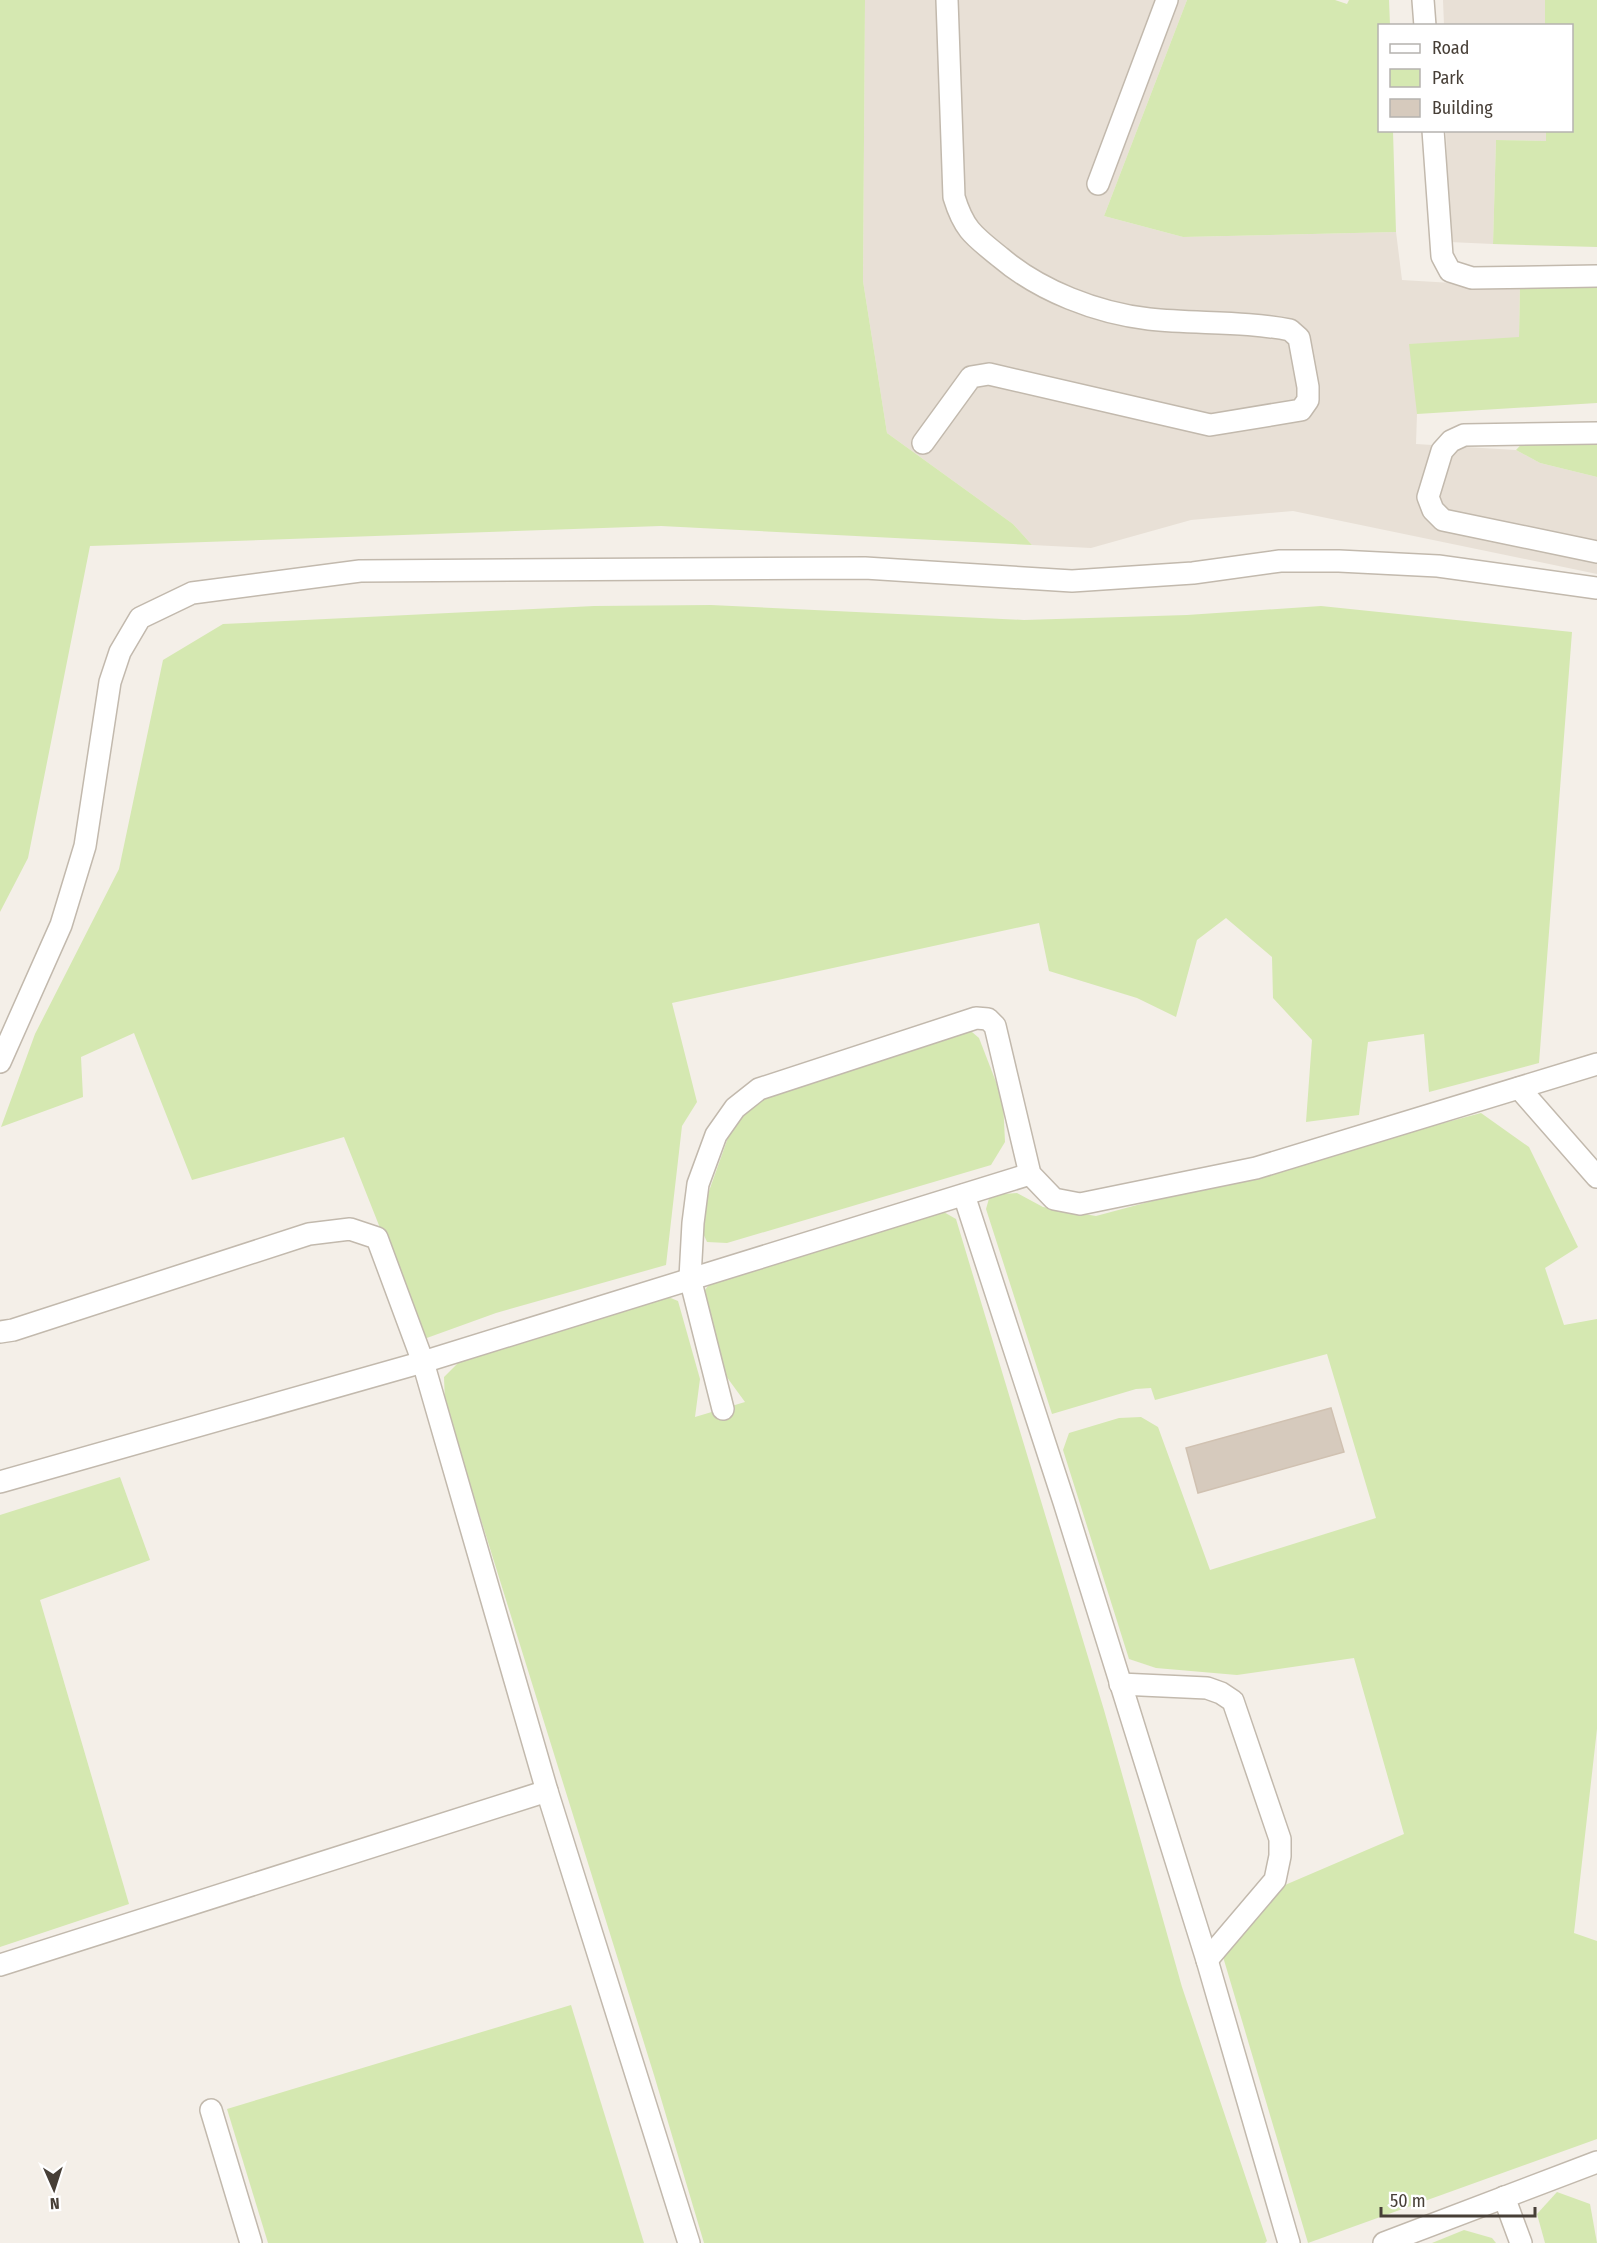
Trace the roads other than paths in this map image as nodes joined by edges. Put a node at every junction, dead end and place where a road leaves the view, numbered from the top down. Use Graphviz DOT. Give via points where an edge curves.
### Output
graph roads {
  1 [pos="946,0"];
  2 [pos="1167,0"];
  3 [pos="1423,0"];
  4 [pos="1425,24"];
  5 [pos="1433,132"];
  6 [pos="1098,183"];
  7 [pos="1597,276"];
  8 [pos="1597,433"];
  9 [pos="923,443"];
  10 [pos="1597,552"];
  11 [pos="1597,588"];
  12 [pos="0,1062"];
  13 [pos="1597,1064"];
  14 [pos="1519,1088"];
  15 [pos="1030,1174"];
  16 [pos="1597,1177"];
  17 [pos="964,1195"];
  18 [pos="690,1278"];
  19 [pos="0,1332"];
  20 [pos="423,1362"];
  21 [pos="723,1409"];
  22 [pos="0,1482"];
  23 [pos="1120,1684"];
  24 [pos="547,1791"];
  25 [pos="1207,1960"];
  26 [pos="0,1965"];
  27 [pos="211,2110"];
  28 [pos="1597,2162"];
  29 [pos="1504,2197"];
  30 [pos="251,2243"];
  31 [pos="689,2243"];
  32 [pos="1289,2243"];
  33 [pos="1384,2243"];
  34 [pos="1521,2243"];
  1 -- 9 [label="street" via="954,197 971,234 1020,274 1090,307 1147,319 1290,330 1299,338 1308,400 1301,410 1210,425 979,374 971,376"];
  2 -- 6 [label="street"];
  3 -- 4 [label="street"];
  5 -- 7 [label="street" via="1442,256 1450,271 1472,278"];
  8 -- 10 [label="street" via="1464,435 1442,451 1428,497 1443,520"];
  11 -- 12 [label="street" via="1438,566 1280,561 1193,573 1072,581 865,568 360,571 192,593 140,618 120,652 110,682 85,846 61,925"];
  13 -- 14 [label="street"];
  14 -- 15 [label="street" via="1256,1168 1080,1204 1054,1199"];
  14 -- 16 [label="street"];
  15 -- 17 [label="street"];
  15 -- 18 [label="street" via="995,1026 988,1019 976,1018 759,1089 735,1108 716,1135 698,1184"];
  17 -- 18 [label="street"];
  17 -- 23 [label="street"];
  18 -- 20 [label="street"];
  18 -- 21 [label="street"];
  19 -- 20 [label="street" via="309,1234 350,1229 377,1238"];
  20 -- 22 [label="street"];
  20 -- 24 [label="street"];
  23 -- 25 [label="street"];
  23 -- 25 [label="street" via="1207,1688 1233,1701 1280,1839 1275,1880"];
  24 -- 26 [label="street"];
  24 -- 31 [label="street"];
  25 -- 32 [label="street"];
  27 -- 30 [label="street"];
  28 -- 29 [label="street"];
  29 -- 33 [label="street"];
  29 -- 34 [label="street"];
}
